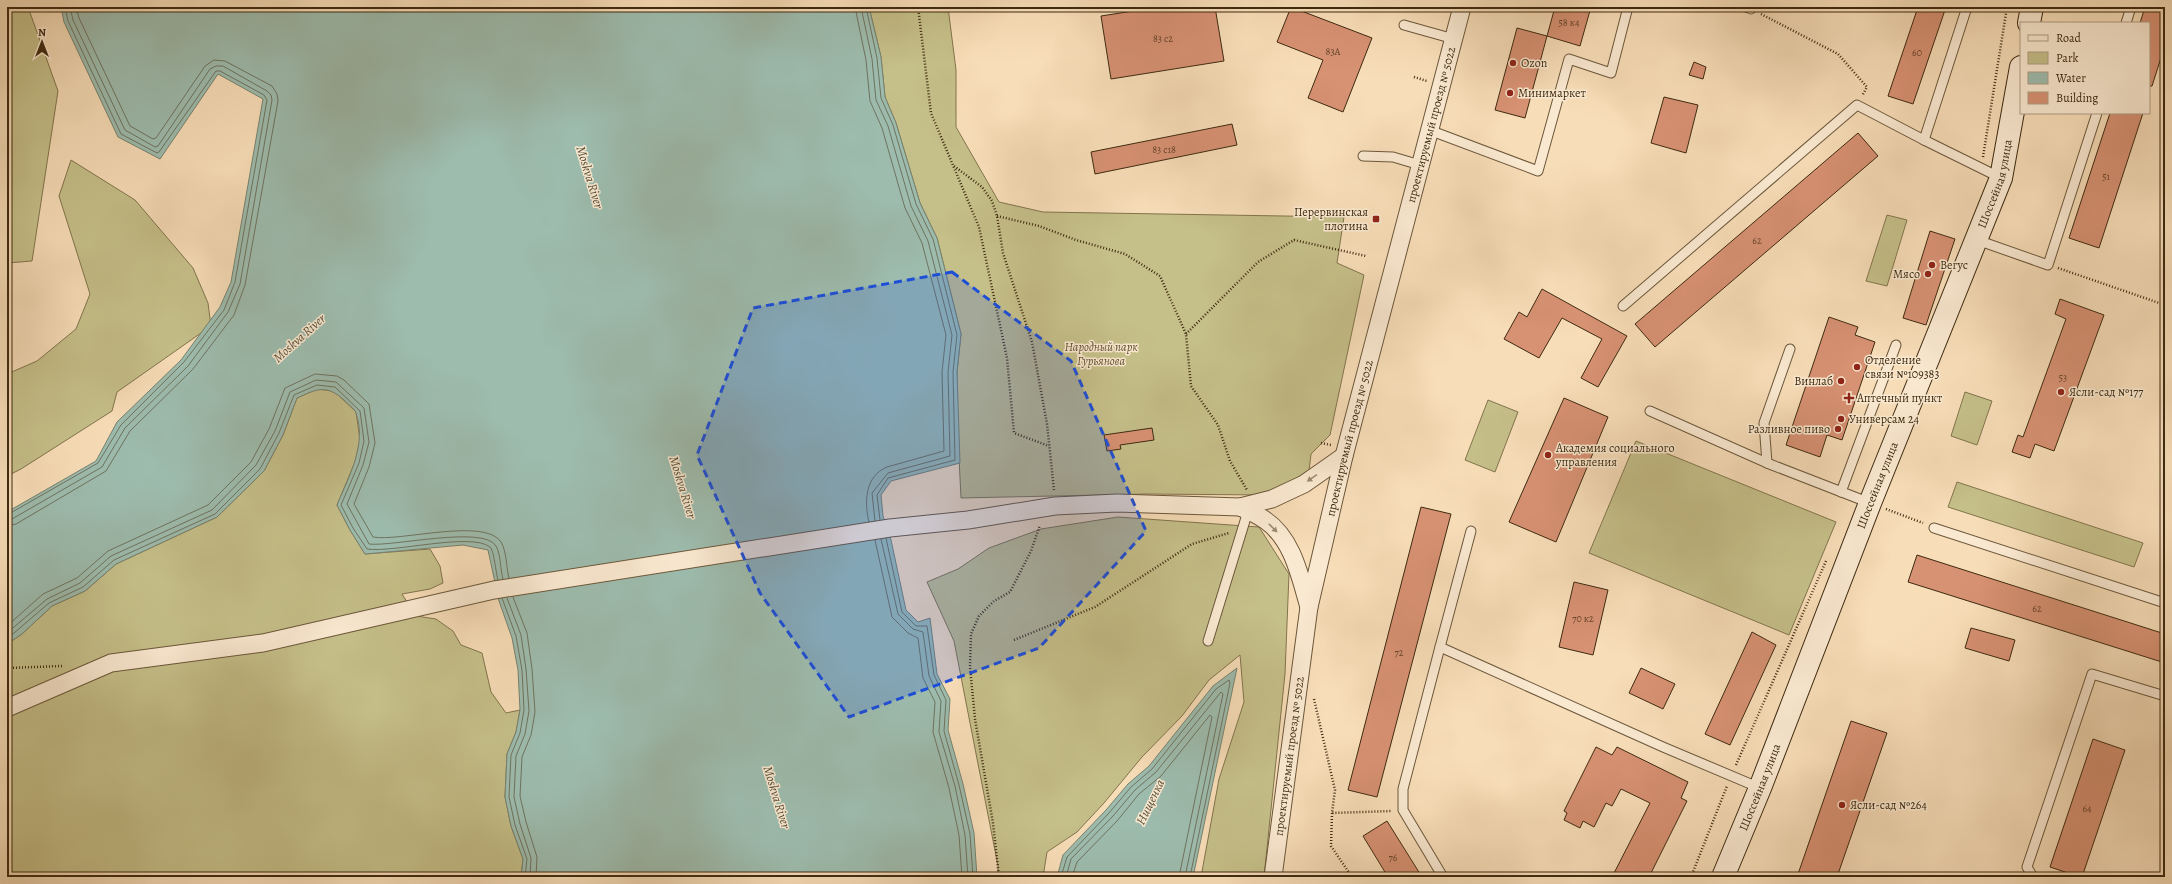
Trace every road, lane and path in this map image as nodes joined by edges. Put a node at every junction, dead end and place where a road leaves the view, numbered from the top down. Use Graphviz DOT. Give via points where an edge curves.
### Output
graph roads {
  1 [pos="918,7"];
  2 [pos="1462,7"];
  3 [pos="1628,7"];
  4 [pos="1967,7"];
  5 [pos="2007,7"];
  6 [pos="2032,7"];
  7 [pos="2131,7"];
  8 [pos="1749,8"];
  9 [pos="2029,22"];
  10 [pos="2126,22"];
  11 [pos="1404,25"];
  12 [pos="1454,39"];
  13 [pos="2020,73"];
  14 [pos="1867,87"];
  15 [pos="2097,114"];
  16 [pos="1429,130"];
  17 [pos="1924,140"];
  18 [pos="1363,156"];
  19 [pos="953,164"];
  20 [pos="1420,165"];
  21 [pos="1981,168"];
  22 [pos="2001,178"];
  23 [pos="997,216"];
  24 [pos="1977,240"];
  25 [pos="1366,256"];
  26 [pos="2048,265"];
  27 [pos="2165,305"];
  28 [pos="1623,306"];
  29 [pos="1186,334"];
  30 [pos="1896,345"];
  31 [pos="1790,348"];
  32 [pos="1650,411"];
  33 [pos="1049,446"];
  34 [pos="1344,456"];
  35 [pos="1767,463"];
  36 [pos="1841,492"];
  37 [pos="1870,503"];
  38 [pos="1246,504"];
  39 [pos="1050,507"];
  40 [pos="1934,528"];
  41 [pos="1243,530"];
  42 [pos="1471,531"];
  43 [pos="1829,554"];
  44 [pos="2165,603"];
  45 [pos="1309,608"];
  46 [pos="1014,640"];
  47 [pos="1208,641"];
  48 [pos="1440,647"];
  49 [pos="66,666"];
  50 [pos="7,668"];
  51 [pos="1314,696"];
  52 [pos="2165,696"];
  53 [pos="7,708"];
  54 [pos="1731,776"];
  55 [pos="1760,788"];
  56 [pos="1403,810"];
  57 [pos="1332,813"];
  58 [pos="999,877"];
  59 [pos="1273,877"];
  60 [pos="1352,877"];
  61 [pos="1443,877"];
  62 [pos="1691,877"];
  63 [pos="1723,877"];
  64 [pos="2033,877"];
  1 -- 19 [label="path" via="931,113"];
  2 -- 12 [label="street, проектируемый проезд № 5022"];
  3 -- 16 [label="lane" via="1611,72 1569,59 1538,171"];
  4 -- 17 [label="lane"];
  5 -- 21 [label="path"];
  6 -- 9 [label="main road"];
  7 -- 10 [label="lane"];
  8 -- 14 [label="path" via="1838,54"];
  11 -- 12 [label="lane"];
  12 -- 16 [label="street, проектируемый проезд № 5022"];
  13 -- 22 [label="main road, Шоссейная улица"];
  15 -- 26 [label="lane"];
  16 -- 20 [label="street, проектируемый проезд № 5022"];
  17 -- 21 [label="lane"];
  17 -- 28 [label="lane" via="1857,105"];
  18 -- 20 [label="lane" via="1393,158"];
  19 -- 23 [label="path" via="982,186 992,201"];
  19 -- 33 [label="path" via="979,227 1007,358 1014,433"];
  20 -- 34 [label="street, проектируемый проезд № 5022"];
  21 -- 22 [label="lane"];
  22 -- 24 [label="main road, Шоссейная улица"];
  23 -- 29 [label="path" via="1039,226 1125,254 1160,276"];
  23 -- 33 [label="path" via="1003,253 1032,342"];
  24 -- 26 [label="lane"];
  24 -- 37 [label="main road, Шоссейная улица"];
  25 -- 29 [label="path" via="1294,240 1258,262"];
  26 -- 27 [label="path"];
  29 -- 38 [label="path" via="1191,386 1218,425"];
  30 -- 36 [label="lane"];
  31 -- 35 [label="lane" via="1764,423"];
  32 -- 35 [label="lane"];
  33 -- 39 [label="path"];
  34 -- 38 [label="street, one-way" via="1304,484 1272,499"];
  34 -- 45 [label="street, проектируемый проезд № 5022"];
  35 -- 36 [label="lane"];
  36 -- 37 [label="lane"];
  37 -- 40 [label="path"];
  37 -- 55 [label="main road, Шоссейная улица"];
  38 -- 39 [label="street" via="1117,503"];
  38 -- 41 [label="lane"];
  38 -- 45 [label="street, one-way" via="1282,536 1293,558"];
  39 -- 53 [label="street" via="968,520 890,528 494,590 263,643 111,663"];
  39 -- 58 [label="path" via="1021,575 1010,592 994,601 979,616 971,634 970,667 975,719 993,823"];
  40 -- 44 [label="lane"];
  41 -- 46 [label="path" via="1192,544 1095,607"];
  41 -- 47 [label="lane"];
  42 -- 48 [label="lane"];
  43 -- 54 [label="path"];
  45 -- 59 [label="street, проектируемый проезд № 5022"];
  48 -- 54 [label="lane"];
  48 -- 56 [label="lane" via="1403,789"];
  49 -- 50 [label="path"];
  51 -- 57 [label="path" via="1335,790"];
  52 -- 64 [label="lane" via="2092,674 2027,867"];
  54 -- 55 [label="lane"];
  54 -- 62 [label="path"];
  55 -- 63 [label="main road, Шоссейная улица"];
  56 -- 57 [label="path"];
  56 -- 61 [label="lane"];
  57 -- 60 [label="path" via="1331,846"];
}
